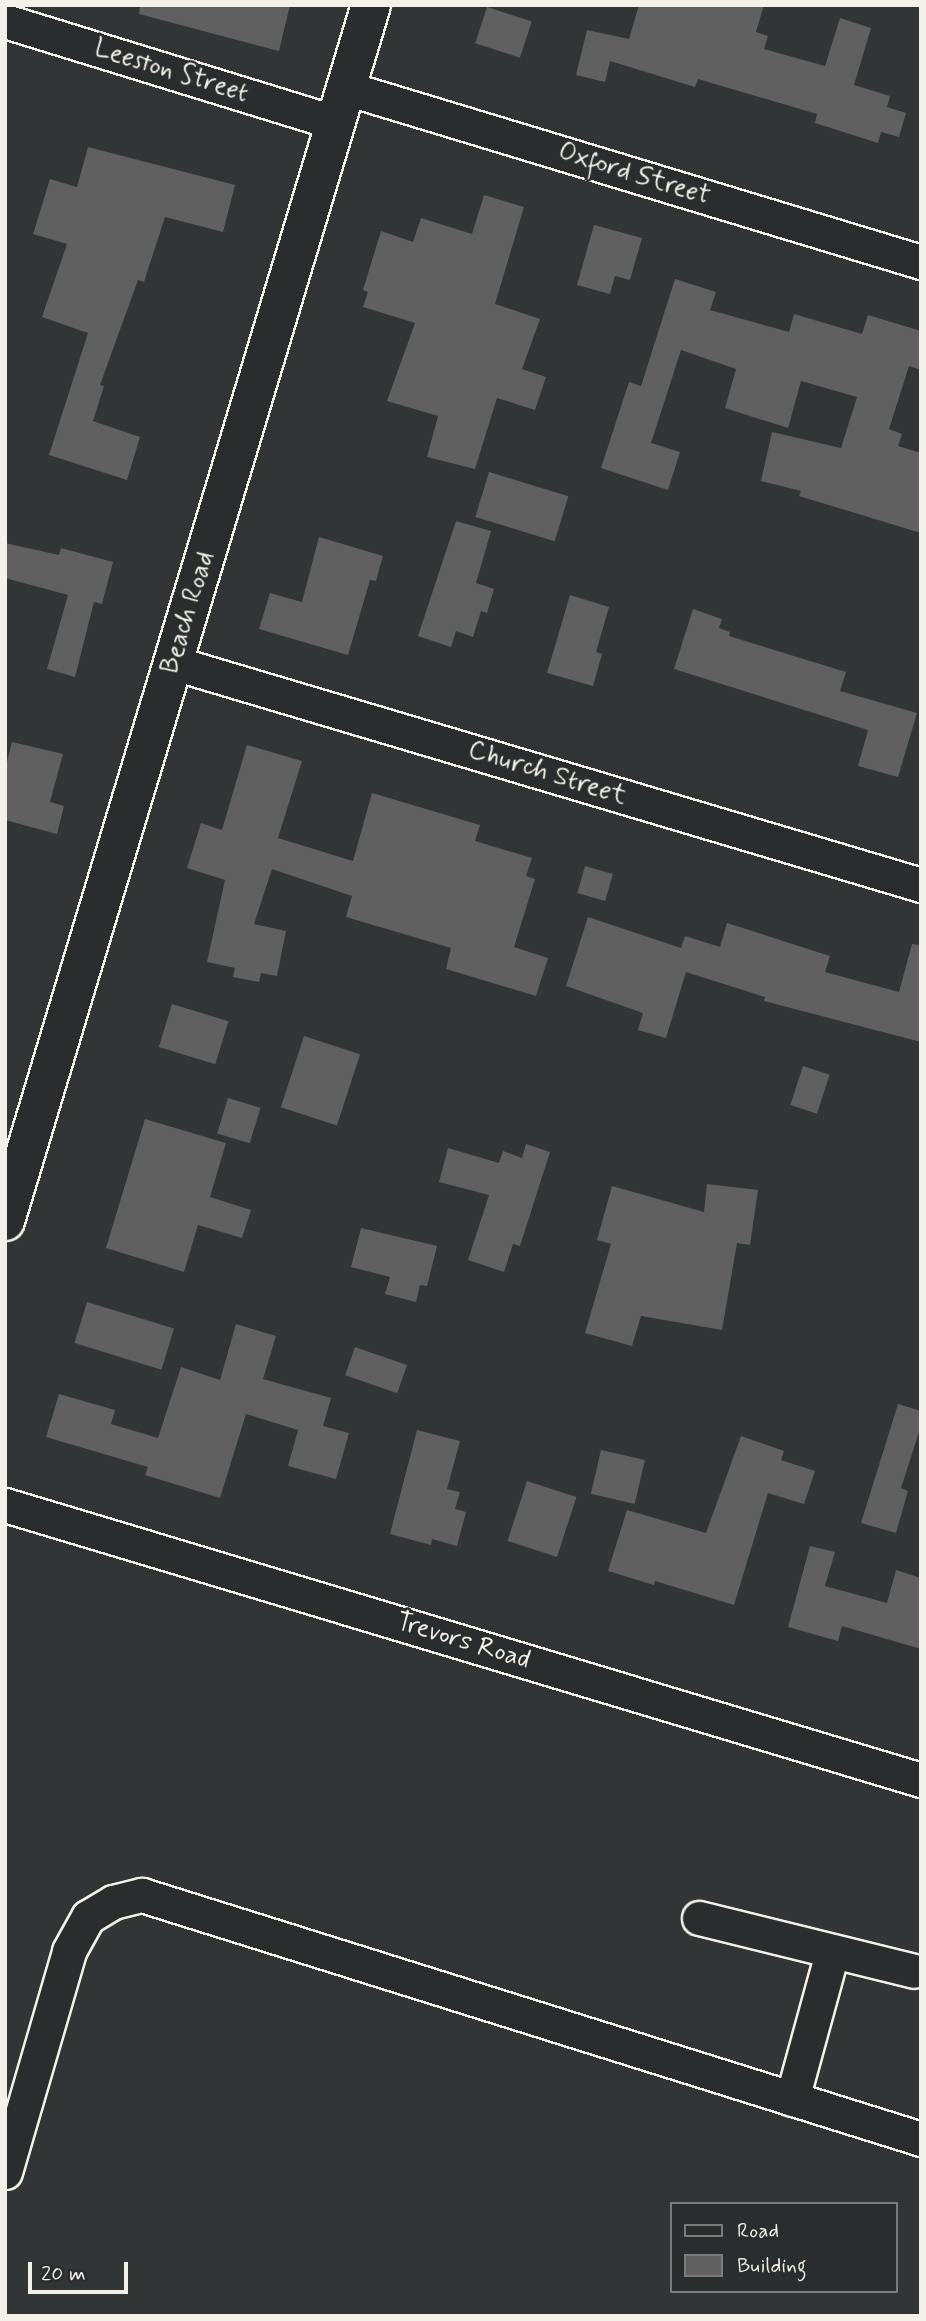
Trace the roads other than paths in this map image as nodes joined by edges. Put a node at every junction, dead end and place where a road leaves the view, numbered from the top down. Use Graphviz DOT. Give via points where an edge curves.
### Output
graph roads {
  1 [pos="371,5"];
  2 [pos="5,21"];
  3 [pos="341,106"];
  4 [pos="921,262"];
  5 [pos="174,663"];
  6 [pos="921,885"];
  7 [pos="5,1221"];
  8 [pos="5,1505"];
  9 [pos="921,1780"];
  10 [pos="699,1918"];
  11 [pos="832,1952"];
  12 [pos="914,1971"];
  13 [pos="792,2099"];
  14 [pos="921,2139"];
  15 [pos="5,2172"];
  1 -- 3 [label="street, Beach Road"];
  2 -- 3 [label="street, Leeston Street"];
  3 -- 4 [label="street, Oxford Street"];
  3 -- 5 [label="street, Beach Road"];
  5 -- 6 [label="street, Church Street"];
  5 -- 7 [label="street, Beach Road"];
  8 -- 9 [label="street, Trevors Road"];
  10 -- 11 [label="street"];
  11 -- 12 [label="street"];
  11 -- 13 [label="street"];
  13 -- 14 [label="street"];
  13 -- 15 [label="street" via="142,1895 113,1902 88,1917 69,1951"];
}
